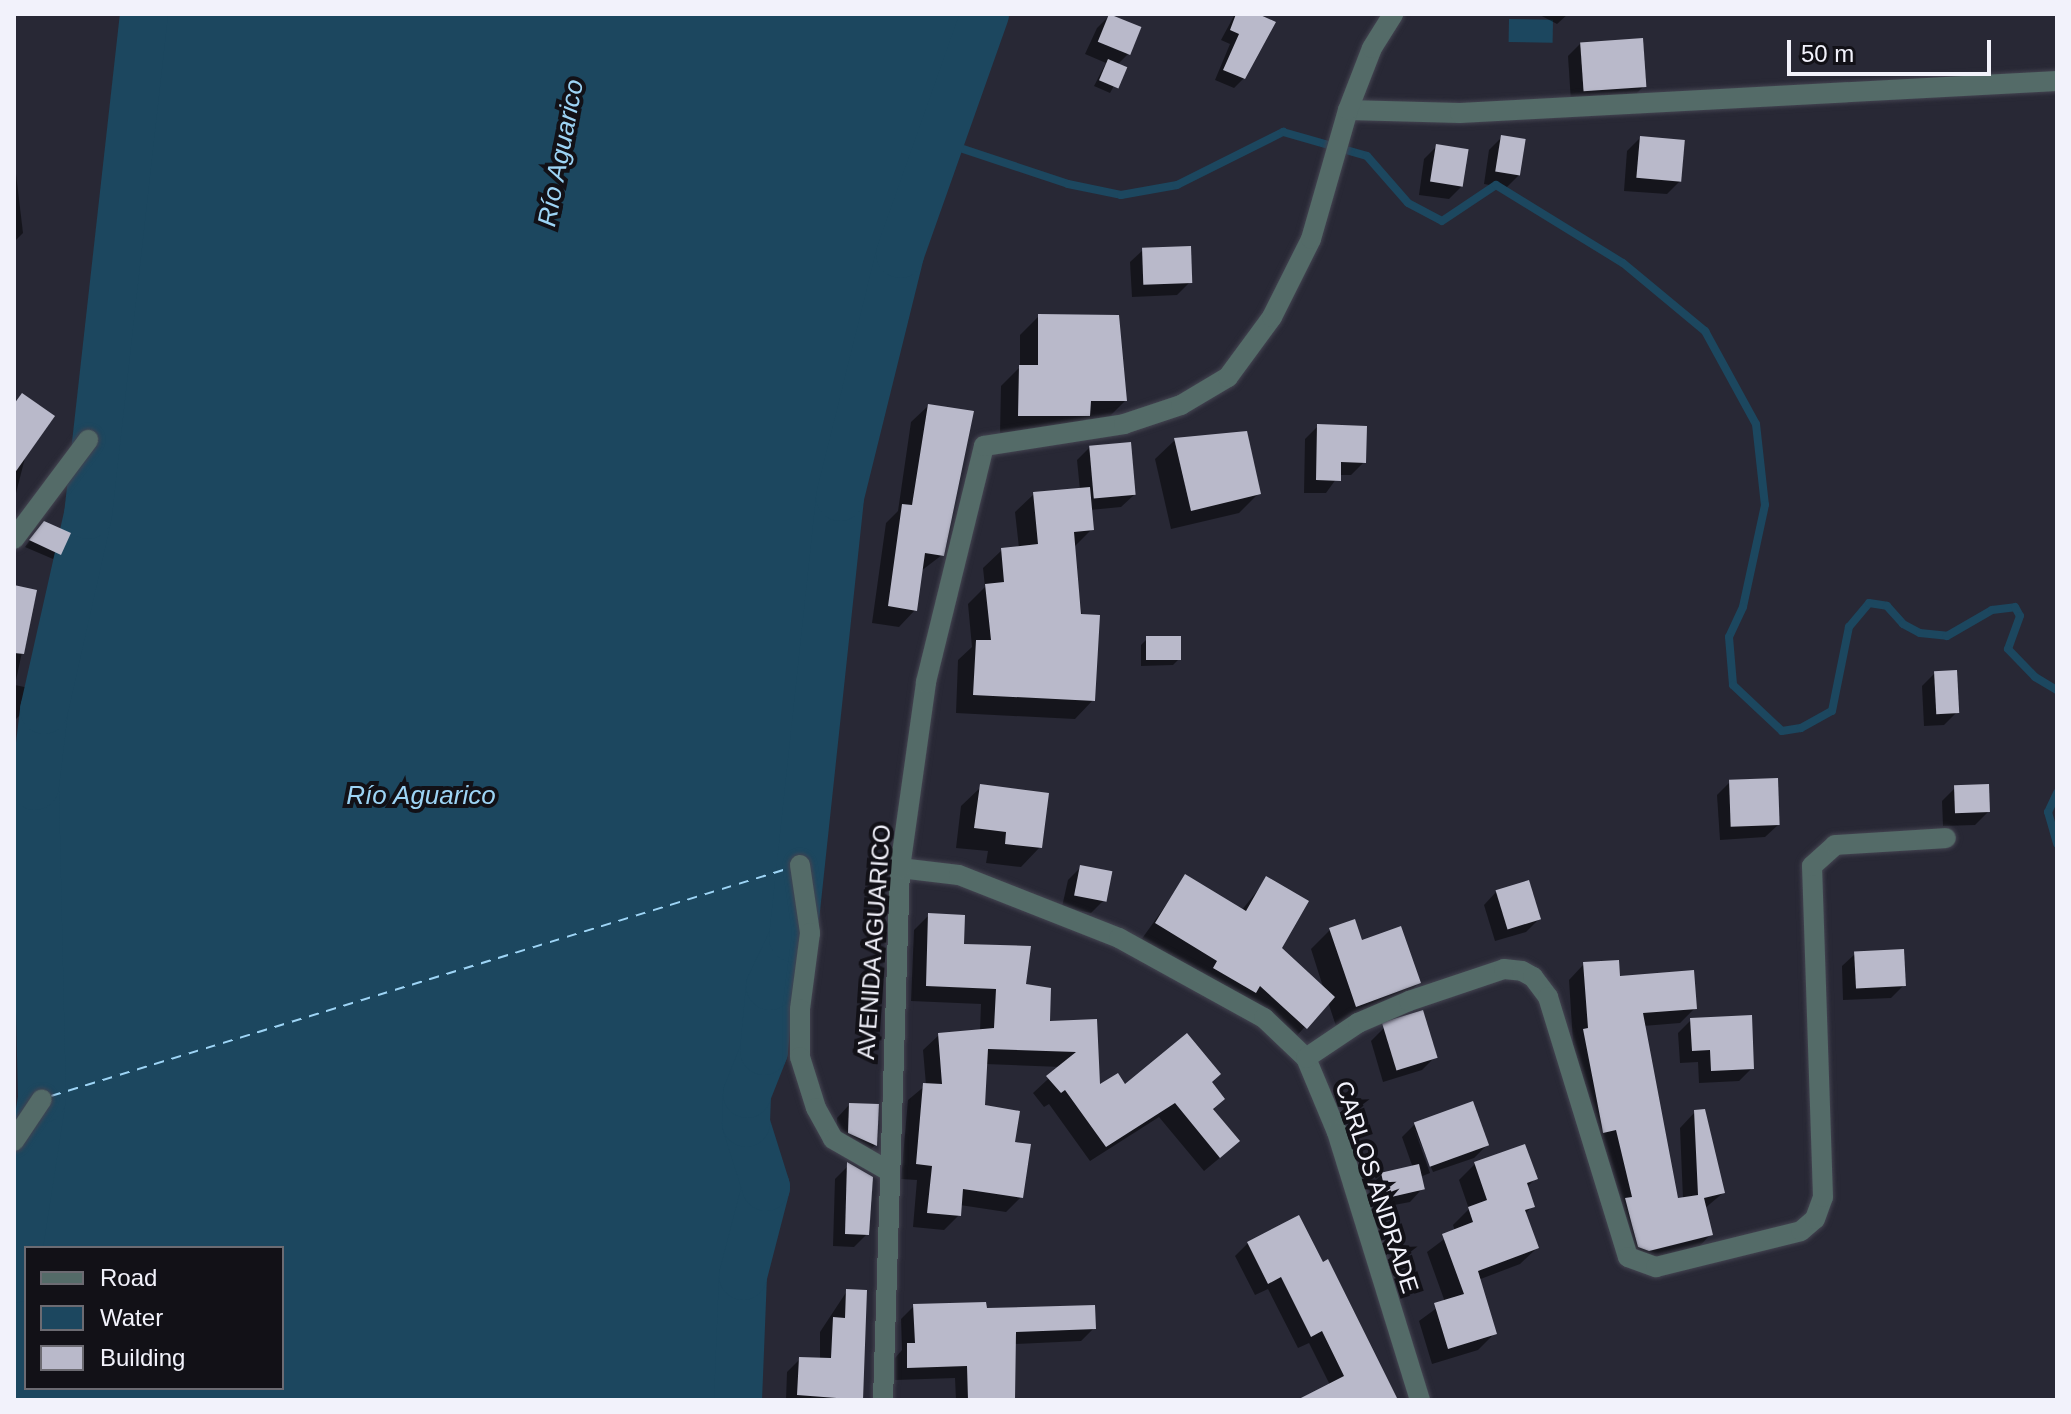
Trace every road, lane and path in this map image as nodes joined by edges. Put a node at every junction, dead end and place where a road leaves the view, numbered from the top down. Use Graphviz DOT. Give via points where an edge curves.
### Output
graph roads {
  1 [pos="1393,14"];
  2 [pos="2057,81"];
  3 [pos="1348,110"];
  4 [pos="88,440"];
  5 [pos="14,539"];
  6 [pos="1946,838"];
  7 [pos="800,865"];
  8 [pos="900,868"];
  9 [pos="1306,1058"];
  10 [pos="42,1099"];
  11 [pos="14,1141"];
  12 [pos="887,1170"];
  13 [pos="883,1400"];
  14 [pos="1420,1400"];
  1 -- 3 [label="street" via="1372,48"];
  2 -- 3 [label="street" via="1460,113"];
  3 -- 8 [label="street, AVENIDA AGUARICO" via="1311,239 1272,317 1228,377 1181,405 1124,424 984,446 926,682"];
  4 -- 5 [label="street"];
  6 -- 9 [label="street" via="1835,845 1812,866 1823,1197 1815,1219 1801,1231 1656,1267 1628,1257 1548,997 1522,971 1504,969 1409,1001 1358,1023"];
  7 -- 12 [label="street" via="810,933 800,1057 816,1108 833,1139"];
  8 -- 9 [label="street, CARLOS ANDRADE" via="959,875 1119,938 1264,1018"];
  8 -- 12 [label="street, AVENIDA AGUARICO"];
  9 -- 14 [label="street, CARLOS ANDRADE" via="1337,1132"];
  10 -- 11 [label="street"];
  12 -- 13 [label="street, AVENIDA AGUARICO"];
}
